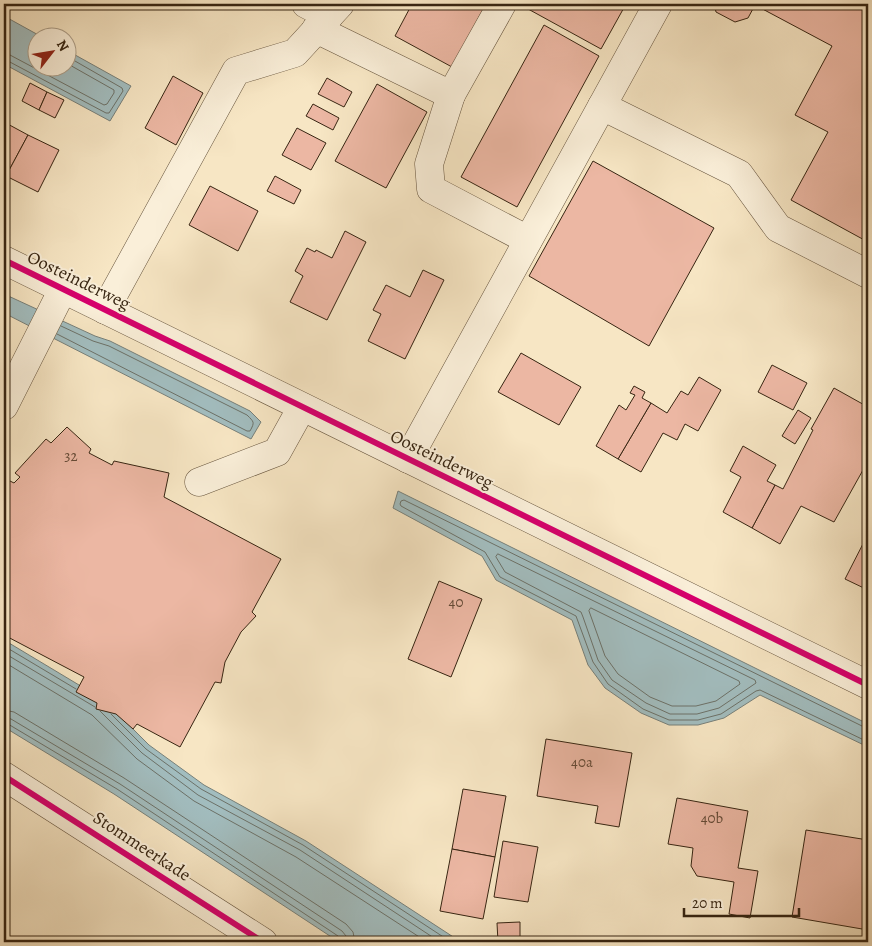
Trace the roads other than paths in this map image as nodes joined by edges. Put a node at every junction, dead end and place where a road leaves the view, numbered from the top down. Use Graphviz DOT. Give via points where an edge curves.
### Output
graph roads {
  1 [pos="502,4"];
  2 [pos="658,4"];
  3 [pos="323,13"];
  4 [pos="451,95"];
  5 [pos="602,106"];
  6 [pos="528,240"];
  7 [pos="4,260"];
  8 [pos="868,274"];
  9 [pos="63,290"];
  10 [pos="105,310"];
  11 [pos="4,406"];
  12 [pos="302,407"];
  13 [pos="408,459"];
  14 [pos="200,482"];
  15 [pos="868,686"];
  16 [pos="4,776"];
  17 [pos="263,942"];
  1 -- 4 [label="street"];
  2 -- 5 [label="street"];
  3 -- 4 [label="street"];
  3 -- 10 [label="street" via="294,53 236,71"];
  4 -- 6 [label="street" via="428,164 431,189"];
  5 -- 6 [label="street"];
  5 -- 8 [label="street" via="739,174 778,228"];
  6 -- 13 [label="street"];
  7 -- 9 [label="street, Oosteinderweg"];
  9 -- 10 [label="street, Oosteinderweg"];
  9 -- 11 [label="street"];
  10 -- 12 [label="street, Oosteinderweg"];
  12 -- 13 [label="street, Oosteinderweg"];
  12 -- 14 [label="street" via="276,452"];
  13 -- 15 [label="street, Oosteinderweg"];
  16 -- 17 [label="street, Stommeerkade"];
}
